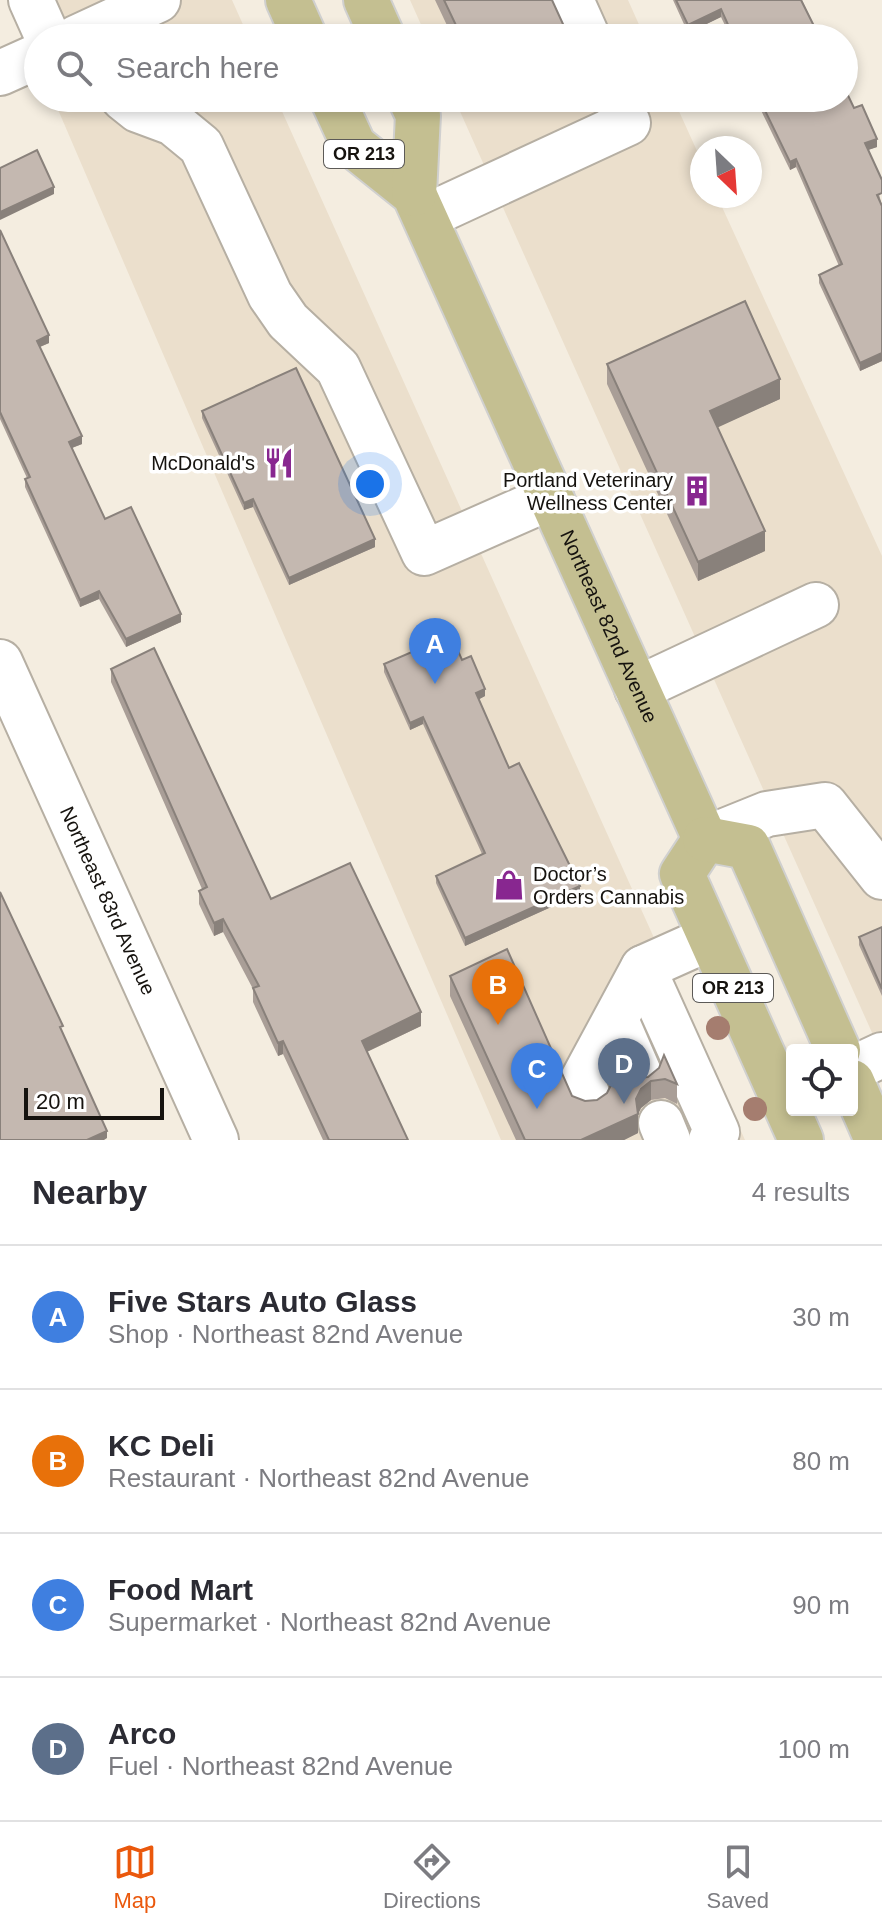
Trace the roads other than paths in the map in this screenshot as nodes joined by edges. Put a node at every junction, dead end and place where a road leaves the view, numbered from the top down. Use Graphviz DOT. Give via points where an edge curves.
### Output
graph roads {
  1 [pos="31,0"];
  2 [pos="158,0"];
  3 [pos="288,0"];
  4 [pos="366,0"];
  5 [pos="571,0"];
  6 [pos="60,24"];
  7 [pos="104,24"];
  8 [pos="299,24"];
  9 [pos="377,24"];
  10 [pos="582,24"];
  11 [pos="24,62"];
  12 [pos="0,73"];
  13 [pos="143,112"];
  14 [pos="338,112"];
  15 [pos="417,112"];
  16 [pos="623,112"];
  17 [pos="420,206"];
  18 [pos="551,497"];
  19 [pos="816,605"];
  20 [pos="0,662"];
  21 [pos="637,689"];
  22 [pos="705,839"];
  23 [pos="882,877"];
  24 [pos="710,938"];
  25 [pos="643,968"];
  26 [pos="616,1020"];
  27 [pos="835,1044"];
  28 [pos="882,1055"];
  29 [pos="858,1066"];
  30 [pos="639,1073"];
  31 [pos="588,1096"];
  32 [pos="858,1096"];
  33 [pos="216,1140"];
  34 [pos="711,1140"];
  35 [pos="801,1140"];
  36 [pos="877,1140"];
  1 -- 6 [label="street"];
  2 -- 7 [label="street"];
  3 -- 8 [label="main road"];
  4 -- 9 [label="main road"];
  5 -- 10 [label="street"];
  11 -- 12 [label="street"];
  13 -- 18 [label="street" via="173,123 201,146 270,295 288,321 338,368 424,553"];
  14 -- 17 [label="main road, Northeast 82nd Avenue / OR 213" via="354,146"];
  15 -- 17 [label="main road, Northeast 82nd Avenue / OR 213"];
  16 -- 17 [label="street" via="628,123"];
  17 -- 18 [label="main road, Northeast 82nd Avenue / OR 213"];
  18 -- 21 [label="main road, Northeast 82nd Avenue / OR 213"];
  19 -- 21 [label="street"];
  20 -- 33 [label="street, Northeast 83rd Avenue"];
  21 -- 22 [label="main road, Northeast 82nd Avenue / OR 213"];
  22 -- 23 [label="street" via="767,814 825,805"];
  22 -- 24 [label="main road, OR 213" via="682,874"];
  22 -- 27 [label="main road, OR 213" via="748,847"];
  24 -- 25 [label="street"];
  24 -- 35 [label="main road, OR 213"];
  25 -- 26 [label="street"];
  25 -- 34 [label="street" via="717,1132"];
  26 -- 30 [label="street"];
  26 -- 31 [label="street" via="582,1081"];
  28 -- 29 [label="street"];
  32 -- 36 [label="main road"];
}
